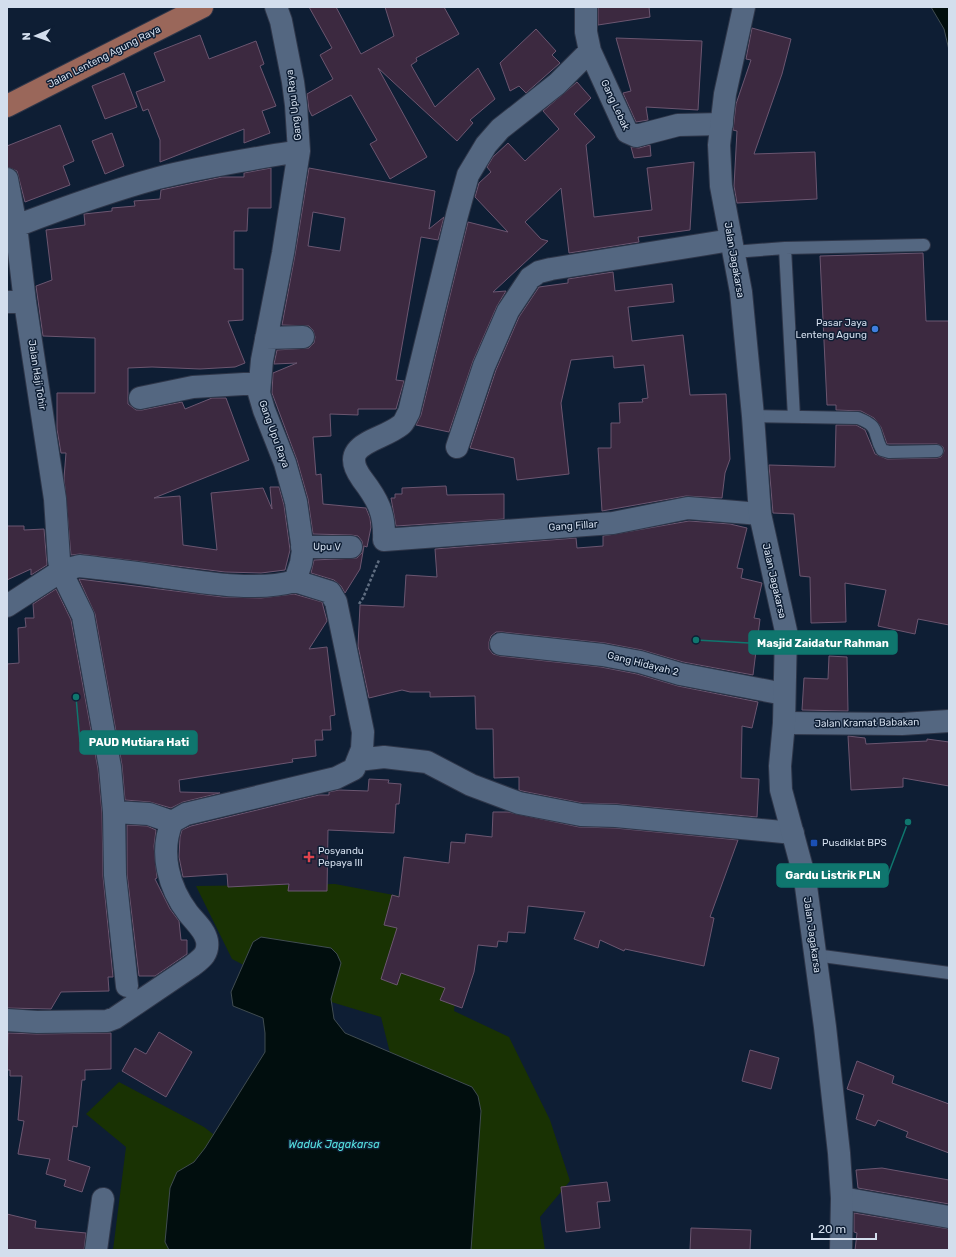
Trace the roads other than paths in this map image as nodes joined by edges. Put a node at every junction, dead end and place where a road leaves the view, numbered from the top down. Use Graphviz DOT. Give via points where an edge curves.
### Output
graph roads {
  1 [pos="202,7"];
  2 [pos="276,7"];
  3 [pos="586,7"];
  4 [pos="744,7"];
  5 [pos="590,51"];
  6 [pos="7,106"];
  7 [pos="722,124"];
  8 [pos="299,151"];
  9 [pos="7,179"];
  10 [pos="16,226"];
  11 [pos="924,245"];
  12 [pos="732,246"];
  13 [pos="785,248"];
  14 [pos="16,302"];
  15 [pos="303,337"];
  16 [pos="266,338"];
  17 [pos="260,383"];
  18 [pos="140,398"];
  19 [pos="753,416"];
  20 [pos="794,417"];
  21 [pos="457,447"];
  22 [pos="937,451"];
  23 [pos="760,514"];
  24 [pos="302,547"];
  25 [pos="351,547"];
  26 [pos="62,571"];
  27 [pos="296,581"];
  28 [pos="7,606"];
  29 [pos="501,644"];
  30 [pos="784,694"];
  31 [pos="949,720"];
  32 [pos="784,723"];
  33 [pos="358,760"];
  34 [pos="114,812"];
  35 [pos="172,822"];
  36 [pos="793,833"];
  37 [pos="815,955"];
  38 [pos="949,973"];
  39 [pos="127,986"];
  40 [pos="7,1020"];
  41 [pos="842,1198"];
  42 [pos="103,1199"];
  43 [pos="949,1217"];
  44 [pos="96,1250"];
  45 [pos="842,1250"];
  1 -- 6 [label="main road, Jalan Lenteng Agung Raya"];
  2 -- 8 [label="street, Gang Upu Raya" via="293,82"];
  3 -- 5 [label="street, Gang Lebak" via="586,32"];
  4 -- 7 [label="street, Jalan Jagakarsa" via="725,94"];
  5 -- 7 [label="street, Gang Lebak" via="624,126 631,135 636,136 678,125"];
  5 -- 23 [label="street, Gang Fillar" via="557,84 500,129 486,145 468,175 408,412 400,425 355,453 353,465 377,498 383,515 384,540 613,523 688,508"];
  7 -- 12 [label="street, Jalan Jagakarsa" via="719,146 721,186"];
  8 -- 10 [label="street" via="159,178"];
  8 -- 16 [label="street, Gang Upu Raya"];
  9 -- 10 [label="street, Jalan Haji Tohir"];
  10 -- 14 [label="street, Jalan Haji Tohir"];
  11 -- 13 [label="lane"];
  12 -- 13 [label="lane"];
  12 -- 19 [label="street, Jalan Jagakarsa" via="741,292"];
  12 -- 21 [label="street" via="551,269 530,278 508,311 497,334"];
  13 -- 20 [label="lane"];
  14 -- 26 [label="street, Jalan Haji Tohir" via="55,499"];
  15 -- 16 [label="street"];
  16 -- 17 [label="street, Gang Upu Raya"];
  17 -- 18 [label="street" via="193,387"];
  17 -- 24 [label="street, Gang Upu Raya" via="260,401 281,450 296,502"];
  19 -- 20 [label="lane"];
  19 -- 23 [label="street, Jalan Jagakarsa"];
  20 -- 22 [label="lane" via="858,418 875,427 882,450"];
  23 -- 30 [label="street, Jalan Jagakarsa" via="786,631"];
  24 -- 25 [label="street, Upu V"];
  24 -- 27 [label="street, Gang Upu Raya"];
  26 -- 27 [label="street" via="79,566 188,581 258,586 282,585"];
  26 -- 28 [label="street"];
  26 -- 34 [label="street, Jalan Haji Tohir" via="83,616 110,767"];
  27 -- 33 [label="street" via="333,595 363,732 362,749"];
  29 -- 30 [label="street, Gang Hidayah 2" via="603,654 687,675"];
  30 -- 32 [label="street, Jalan Jagakarsa"];
  31 -- 32 [label="street, Jalan Kramat Babakan" via="902,724"];
  32 -- 36 [label="street, Jalan Jagakarsa" via="780,766 781,790"];
  33 -- 35 [label="street" via="354,769 336,778 186,814"];
  33 -- 36 [label="street" via="384,757 427,762 471,785 519,803 581,815"];
  34 -- 35 [label="street" via="149,814"];
  34 -- 39 [label="street, Jalan Haji Tohir" via="115,875"];
  35 -- 40 [label="street" via="168,831 167,846 170,881 181,904 204,932 207,945 204,957 172,981 107,1021"];
  36 -- 37 [label="street, Jalan Jagakarsa" via="804,879"];
  37 -- 38 [label="lane"];
  37 -- 41 [label="street, Jalan Jagakarsa" via="834,1101"];
  41 -- 43 [label="street"];
  41 -- 45 [label="street, Jalan Jagakarsa"];
  42 -- 44 [label="street"];
}
